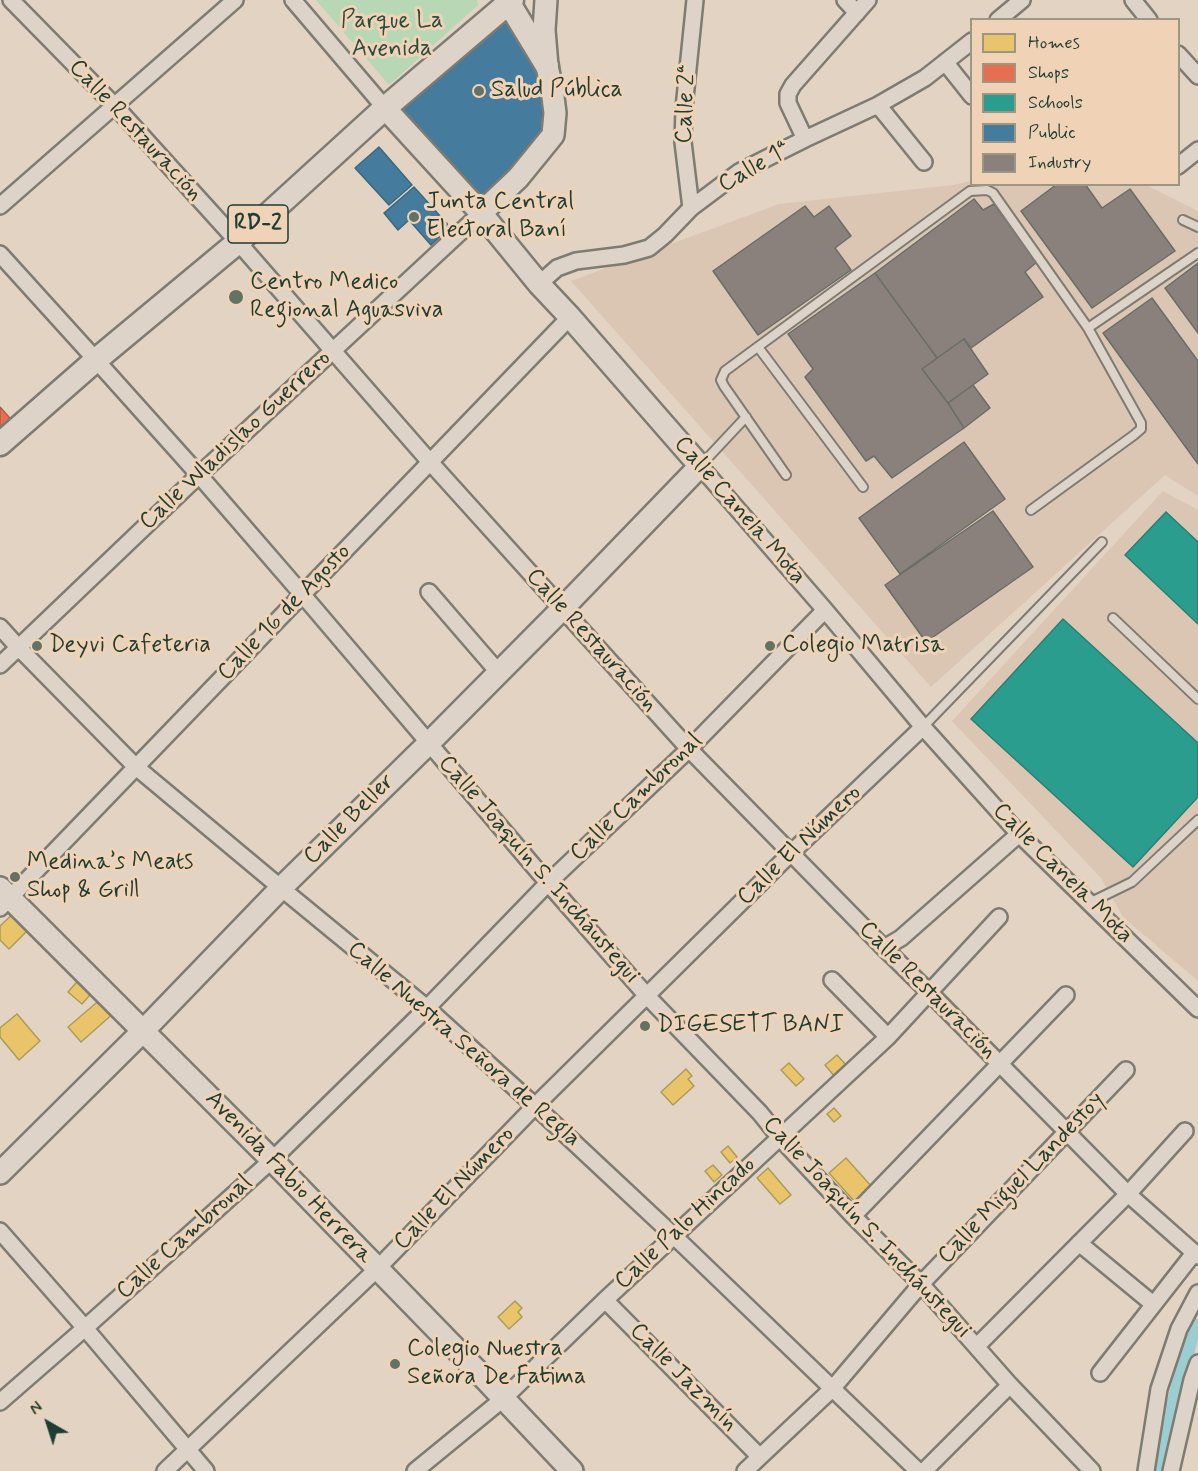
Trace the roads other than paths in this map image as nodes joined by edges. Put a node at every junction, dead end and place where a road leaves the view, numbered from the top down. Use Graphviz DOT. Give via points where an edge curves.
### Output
graph roads {
  1 [pos="11,0"];
  2 [pos="235,0"];
  3 [pos="293,0"];
  4 [pos="546,0"];
  5 [pos="695,0"];
  6 [pos="845,0"];
  7 [pos="868,0"];
  8 [pos="1022,0"];
  9 [pos="1133,0"];
  10 [pos="509,1"];
  11 [pos="857,13"];
  12 [pos="1004,18"];
  13 [pos="1147,18"];
  14 [pos="970,43"];
  15 [pos="1180,55"];
  16 [pos="945,63"];
  17 [pos="547,66"];
  18 [pos="1198,76"];
  19 [pos="970,94"];
  20 [pos="878,105"];
  21 [pos="115,106"];
  22 [pos="385,108"];
  23 [pos="805,139"];
  24 [pos="1198,150"];
  25 [pos="924,162"];
  26 [pos="1180,165"];
  27 [pos="0,206"];
  28 [pos="691,208"];
  29 [pos="481,213"];
  30 [pos="1183,220"];
  31 [pos="1198,227"];
  32 [pos="238,242"];
  33 [pos="1198,253"];
  34 [pos="0,254"];
  35 [pos="539,284"];
  36 [pos="570,317"];
  37 [pos="1088,328"];
  38 [pos="758,347"];
  39 [pos="333,351"];
  40 [pos="96,360"];
  41 [pos="746,417"];
  42 [pos="0,444"];
  43 [pos="430,462"];
  44 [pos="700,466"];
  45 [pos="199,475"];
  46 [pos="786,475"];
  47 [pos="863,487"];
  48 [pos="1031,510"];
  49 [pos="1102,542"];
  50 [pos="429,592"];
  51 [pos="302,594"];
  52 [pos="562,609"];
  53 [pos="825,610"];
  54 [pos="1113,618"];
  55 [pos="0,627"];
  56 [pos="18,647"];
  57 [pos="0,665"];
  58 [pos="499,672"];
  59 [pos="1198,699"];
  60 [pos="923,727"];
  61 [pos="429,743"];
  62 [pos="689,749"];
  63 [pos="136,767"];
  64 [pos="1198,820"];
  65 [pos="1018,834"];
  66 [pos="791,853"];
  67 [pos="548,884"];
  68 [pos="281,888"];
  69 [pos="3,898"];
  70 [pos="1089,903"];
  71 [pos="999,917"];
  72 [pos="884,948"];
  73 [pos="832,980"];
  74 [pos="930,993"];
  75 [pos="1066,995"];
  76 [pos="647,996"];
  77 [pos="428,1008"];
  78 [pos="1198,1009"];
  79 [pos="143,1031"];
  80 [pos="888,1037"];
  81 [pos="1000,1064"];
  82 [pos="1126,1070"];
  83 [pos="535,1106"];
  84 [pos="1185,1131"];
  85 [pos="1066,1132"];
  86 [pos="780,1138"];
  87 [pos="272,1160"];
  88 [pos="0,1173"];
  89 [pos="1128,1194"];
  90 [pos="853,1216"];
  91 [pos="0,1231"];
  92 [pos="674,1236"];
  93 [pos="1079,1243"];
  94 [pos="1196,1254"];
  95 [pos="377,1269"];
  96 [pos="921,1284"];
  97 [pos="1198,1293"];
  98 [pos="605,1300"];
  99 [pos="1153,1304"];
  100 [pos="85,1328"];
  101 [pos="977,1346"];
  102 [pos="1198,1364"];
  103 [pos="1100,1373"];
  104 [pos="1010,1385"];
  105 [pos="832,1389"];
  106 [pos="503,1399"];
  107 [pos="0,1402"];
  108 [pos="188,1450"];
  109 [pos="760,1456"];
  110 [pos="165,1471"];
  111 [pos="206,1471"];
  112 [pos="415,1471"];
  113 [pos="572,1471"];
  114 [pos="745,1471"];
  115 [pos="918,1471"];
  116 [pos="924,1471"];
  117 [pos="1092,1471"];
  118 [pos="1146,1471"];
  119 [pos="1171,1471"];
  1 -- 21 [label="street, Calle Restauración"];
  2 -- 21 [label="street"];
  3 -- 22 [label="street, Calle Canela Mota"];
  4 -- 17 [label="main road, Calle Wladislao Guerrero"];
  5 -- 28 [label="street, Calle 2ª" via="683,142"];
  6 -- 11 [label="street"];
  7 -- 11 [label="street"];
  8 -- 12 [label="street"];
  9 -- 13 [label="street"];
  10 -- 17 [label="main road"];
  10 -- 22 [label="main road, RD-2"];
  11 -- 23 [label="street" via="788,94 788,103"];
  14 -- 16 [label="street, Calle 1ª"];
  15 -- 18 [label="street"];
  16 -- 19 [label="street"];
  16 -- 20 [label="street, Calle 1ª"];
  17 -- 29 [label="main road, Calle Wladislao Guerrero" via="555,113 553,135 518,178"];
  20 -- 23 [label="street, Calle 1ª"];
  20 -- 25 [label="street"];
  21 -- 27 [label="street"];
  21 -- 32 [label="street, Calle Restauración"];
  22 -- 29 [label="main road, Calle Canela Mota"];
  22 -- 32 [label="main road, RD-2"];
  23 -- 28 [label="street, Calle 1ª" via="740,172"];
  24 -- 26 [label="street"];
  28 -- 35 [label="street, Calle 1ª" via="649,248 576,261 557,268"];
  29 -- 35 [label="main road, Calle Canela Mota"];
  29 -- 39 [label="street, Calle Wladislao Guerrero"];
  30 -- 31 [label="lane"];
  32 -- 39 [label="street, Calle Restauración"];
  32 -- 40 [label="main road, RD-2"];
  33 -- 37 [label="lane"];
  34 -- 40 [label="street, Calle Joaquín S. Incháustegui"];
  35 -- 36 [label="main road, Calle Canela Mota"];
  36 -- 43 [label="street, Calle 16 de Agosto"];
  36 -- 44 [label="main road, Calle Canela Mota"];
  37 -- 38 [label="lane" via="993,193 987,190 970,191"];
  37 -- 48 [label="lane" via="1141,429"];
  38 -- 41 [label="lane" via="725,371 721,380"];
  38 -- 47 [label="lane"];
  39 -- 43 [label="street, Calle Restauración"];
  39 -- 45 [label="street, Calle Wladislao Guerrero"];
  40 -- 42 [label="main road, RD-2"];
  40 -- 45 [label="street, Calle Joaquín S. Incháustegui"];
  41 -- 44 [label="lane"];
  41 -- 46 [label="lane"];
  43 -- 51 [label="street, Calle 16 de Agosto"];
  43 -- 52 [label="street, Calle Restauración"];
  44 -- 52 [label="main road, Calle Beller"];
  44 -- 53 [label="street, Calle Canela Mota"];
  45 -- 51 [label="street, Calle Joaquín S. Incháustegui"];
  45 -- 56 [label="street, Calle Wladislao Guerrero"];
  49 -- 60 [label="lane"];
  50 -- 58 [label="street"];
  51 -- 61 [label="street, Calle Joaquín S. Incháustegui"];
  51 -- 63 [label="street, Calle 16 de Agosto"];
  52 -- 58 [label="main road, Calle Beller"];
  52 -- 62 [label="street, Calle Restauración"];
  53 -- 60 [label="street, Calle Canela Mota"];
  53 -- 62 [label="street, Calle Cambronal"];
  54 -- 59 [label="lane"];
  55 -- 56 [label="street, Calle Nuestra Señora de Regla"];
  56 -- 57 [label="street, Calle Wladislao Guerrero"];
  56 -- 63 [label="street, Calle Nuestra Señora de Regla"];
  58 -- 61 [label="main road, Calle Beller"];
  60 -- 65 [label="street, Calle Canela Mota"];
  60 -- 66 [label="street, Calle El Número"];
  61 -- 67 [label="street, Calle Joaquín S. Incháustegui"];
  61 -- 68 [label="main road, Calle Beller"];
  62 -- 66 [label="street, Calle Restauración"];
  62 -- 67 [label="street, Calle Cambronal"];
  63 -- 68 [label="street, Calle Nuestra Señora de Regla"];
  63 -- 69 [label="street, Calle 16 de Agosto"];
  64 -- 70 [label="lane" via="1132,882"];
  65 -- 70 [label="street, Calle Canela Mota"];
  65 -- 72 [label="street" via="901,938"];
  66 -- 72 [label="street, Calle Restauración"];
  66 -- 76 [label="street, Calle El Número"];
  67 -- 76 [label="street, Calle Joaquín S. Incháustegui"];
  67 -- 77 [label="street, Calle Cambronal"];
  68 -- 77 [label="street, Calle Nuestra Señora de Regla"];
  68 -- 79 [label="main road, Calle Beller"];
  69 -- 79 [label="main road, Avenida Fabio Herrera"];
  70 -- 78 [label="street, Calle Canela Mota"];
  71 -- 74 [label="street, Calle Palo Hincado"];
  72 -- 74 [label="street, Calle Restauración"];
  73 -- 80 [label="street"];
  74 -- 80 [label="street, Calle Palo Hincado"];
  74 -- 81 [label="street, Calle Restauración"];
  75 -- 81 [label="street"];
  76 -- 83 [label="street, Calle El Número"];
  76 -- 86 [label="street, Calle Joaquín S. Incháustegui"];
  77 -- 83 [label="street, Calle Nuestra Señora de Regla"];
  77 -- 87 [label="street, Calle Cambronal"];
  79 -- 87 [label="main road, Avenida Fabio Herrera"];
  79 -- 88 [label="main road, Calle Beller"];
  80 -- 86 [label="street, Calle Palo Hincado"];
  81 -- 85 [label="street, Calle Restauración"];
  81 -- 90 [label="street"];
  82 -- 85 [label="street, Calle Miguel Landestoy"];
  83 -- 92 [label="street, Calle Nuestra Señora de Regla"];
  83 -- 95 [label="street, Calle El Número"];
  84 -- 89 [label="street"];
  85 -- 89 [label="street, Calle Restauración"];
  85 -- 96 [label="street, Calle Miguel Landestoy"];
  86 -- 90 [label="street, Calle Joaquín S. Incháustegui"];
  86 -- 92 [label="street, Calle Palo Hincado"];
  87 -- 95 [label="main road, Avenida Fabio Herrera"];
  87 -- 100 [label="street, Calle Cambronal"];
  89 -- 93 [label="street"];
  89 -- 94 [label="street, Calle Restauración"];
  90 -- 96 [label="street, Calle Joaquín S. Incháustegui"];
  91 -- 100 [label="street"];
  92 -- 98 [label="street, Calle Palo Hincado"];
  92 -- 105 [label="street, Calle Nuestra Señora de Regla"];
  93 -- 99 [label="street"];
  93 -- 101 [label="street"];
  94 -- 99 [label="street"];
  95 -- 106 [label="main road, Avenida Fabio Herrera"];
  95 -- 108 [label="street, Calle El Número"];
  96 -- 101 [label="street, Calle Joaquín S. Incháustegui"];
  96 -- 105 [label="street, Calle Miguel Landestoy"];
  97 -- 118 [label="street" via="1179,1329 1160,1389"];
  98 -- 106 [label="street, Calle Palo Hincado"];
  98 -- 109 [label="street, Calle Jazmín"];
  99 -- 103 [label="street"];
  100 -- 107 [label="street, Calle Cambronal"];
  100 -- 108 [label="street"];
  101 -- 104 [label="street, Calle Joaquín S. Incháustegui"];
  102 -- 119 [label="street"];
  104 -- 116 [label="street"];
  104 -- 117 [label="street, Calle Joaquín S. Incháustegui"];
  105 -- 109 [label="street, Calle Miguel Landestoy"];
  105 -- 115 [label="street, Calle Nuestra Señora de Regla"];
  106 -- 112 [label="street, Calle Palo Hincado"];
  106 -- 113 [label="main road, Avenida Fabio Herrera"];
  108 -- 110 [label="street, Calle El Número"];
  108 -- 111 [label="street"];
  109 -- 114 [label="street, Calle Miguel Landestoy"];
}
